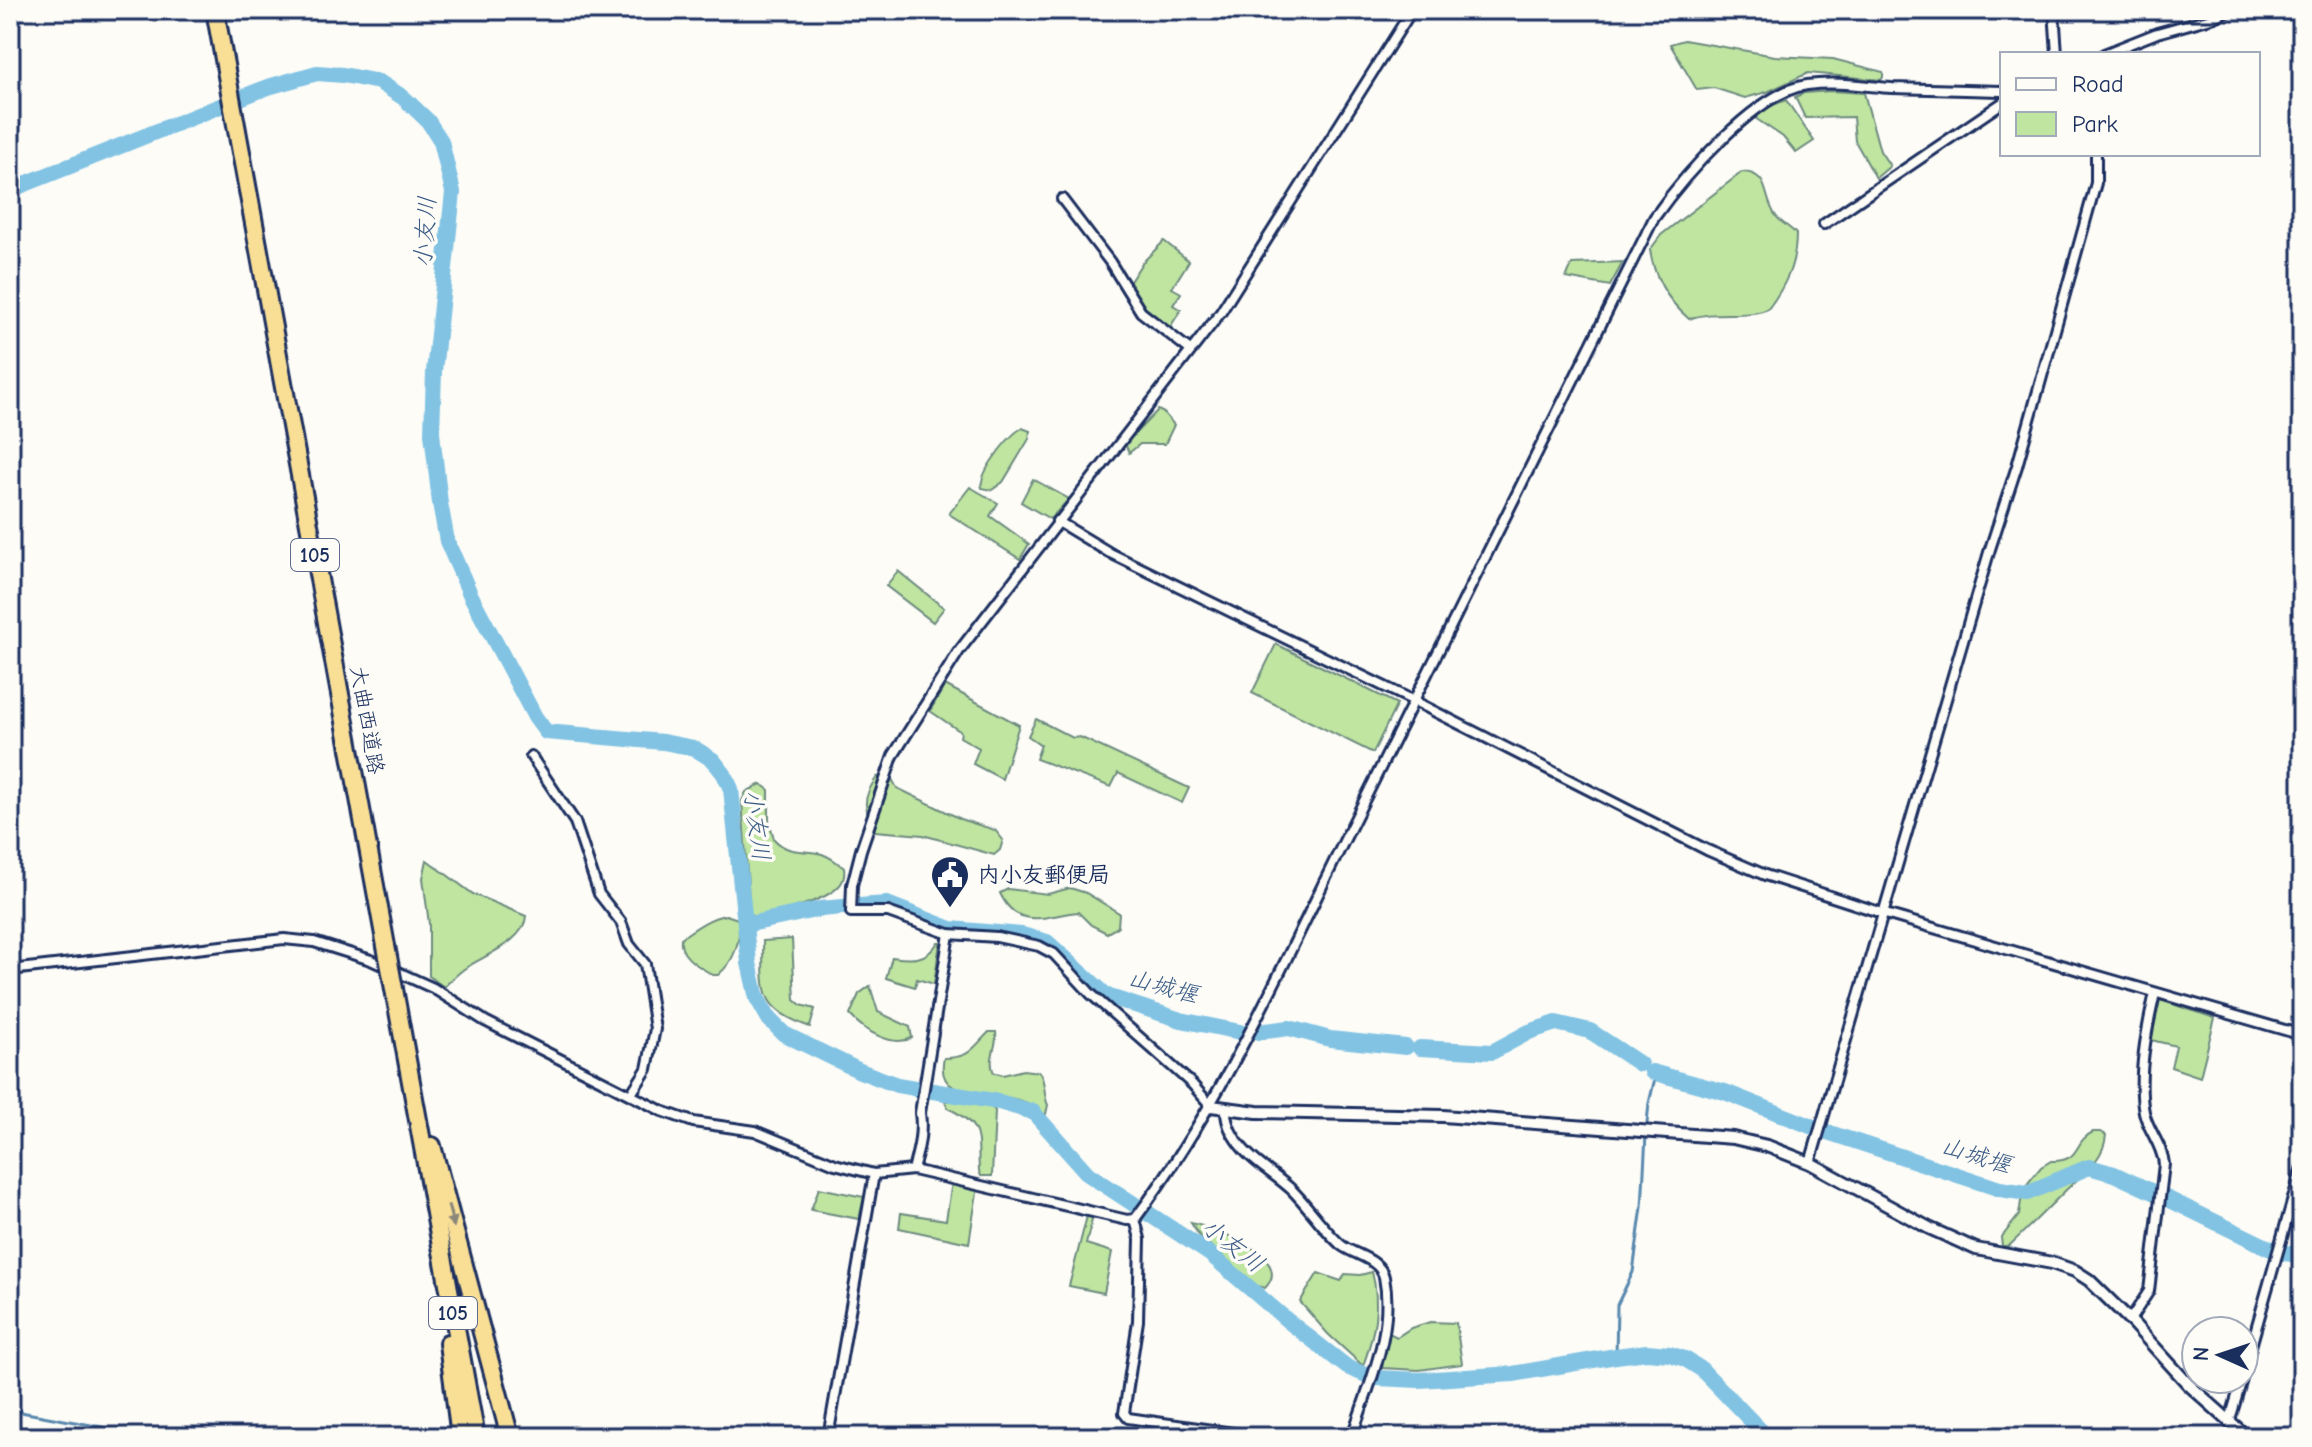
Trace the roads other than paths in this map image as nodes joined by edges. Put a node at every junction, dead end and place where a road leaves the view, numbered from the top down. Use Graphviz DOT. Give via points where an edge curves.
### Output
graph roads {
  1 [pos="215,10"];
  2 [pos="1412,10"];
  3 [pos="2054,10"];
  4 [pos="2229,10"];
  5 [pos="2057,52"];
  6 [pos="2109,52"];
  7 [pos="2000,91"];
  8 [pos="2000,104"];
  9 [pos="2096,156"];
  10 [pos="1062,199"];
  11 [pos="1824,224"];
  12 [pos="1190,350"];
  13 [pos="1057,521"];
  14 [pos="1414,701"];
  15 [pos="531,756"];
  16 [pos="1882,913"];
  17 [pos="949,934"];
  18 [pos="10,970"];
  19 [pos="2155,993"];
  20 [pos="402,1032"];
  21 [pos="2302,1035"];
  22 [pos="631,1094"];
  23 [pos="1211,1106"];
  24 [pos="1226,1108"];
  25 [pos="1810,1163"];
  26 [pos="2302,1167"];
  27 [pos="913,1170"];
  28 [pos="874,1174"];
  29 [pos="430,1189"];
  30 [pos="1135,1219"];
  31 [pos="2260,1315"];
  32 [pos="2130,1320"];
  33 [pos="2237,1395"];
  34 [pos="2229,1423"];
  35 [pos="460,1437"];
  36 [pos="476,1437"];
  37 [pos="510,1437"];
  38 [pos="828,1437"];
  39 [pos="1261,1437"];
  40 [pos="1352,1437"];
  41 [pos="2247,1437"];
  1 -- 20 [label="highway, 大曲西道路 / 105, bridge"];
  2 -- 12 [label="street" via="1221,312"];
  3 -- 5 [label="street"];
  4 -- 6 [label="street"];
  7 -- 14 [label="street" via="1805,85 1772,98 1719,142 1654,218"];
  8 -- 11 [label="street"];
  9 -- 16 [label="street" via="2096,183 2017,466"];
  10 -- 12 [label="street" via="1141,312"];
  12 -- 13 [label="street"];
  13 -- 14 [label="street" via="1110,553"];
  13 -- 17 [label="street" via="921,709 893,756 861,850 851,912 888,912"];
  14 -- 16 [label="street" via="1707,850"];
  14 -- 23 [label="street"];
  15 -- 22 [label="street" via="575,822 599,894 645,964 655,1029 647,1069"];
  16 -- 19 [label="street"];
  16 -- 25 [label="street"];
  17 -- 23 [label="street" via="1024,941 1054,954"];
  17 -- 27 [label="street"];
  18 -- 22 [label="street" via="284,939 314,942 433,988 485,1021"];
  19 -- 21 [label="street"];
  19 -- 32 [label="street" via="2146,1033 2143,1102 2164,1164 2149,1291"];
  20 -- 29 [label="highway, 大曲西道路 / 105"];
  20 -- 37 [label="highway, one-way"];
  22 -- 28 [label="street" via="693,1122 755,1131"];
  23 -- 24 [label="street"];
  23 -- 30 [label="street"];
  24 -- 25 [label="street" via="1443,1116 1733,1138"];
  24 -- 40 [label="street" via="1230,1131 1245,1151 1283,1181 1341,1244 1383,1273 1386,1323"];
  25 -- 32 [label="street" via="1976,1249 2075,1271"];
  26 -- 31 [label="street"];
  27 -- 28 [label="street"];
  27 -- 30 [label="street"];
  28 -- 38 [label="street"];
  29 -- 35 [label="highway"];
  29 -- 36 [label="highway, 大曲西道路 / 105"];
  30 -- 39 [label="street" via="1140,1239 1138,1321 1124,1413 1128,1418"];
  32 -- 34 [label="street"];
  33 -- 34 [label="street"];
  34 -- 41 [label="street"];
}
